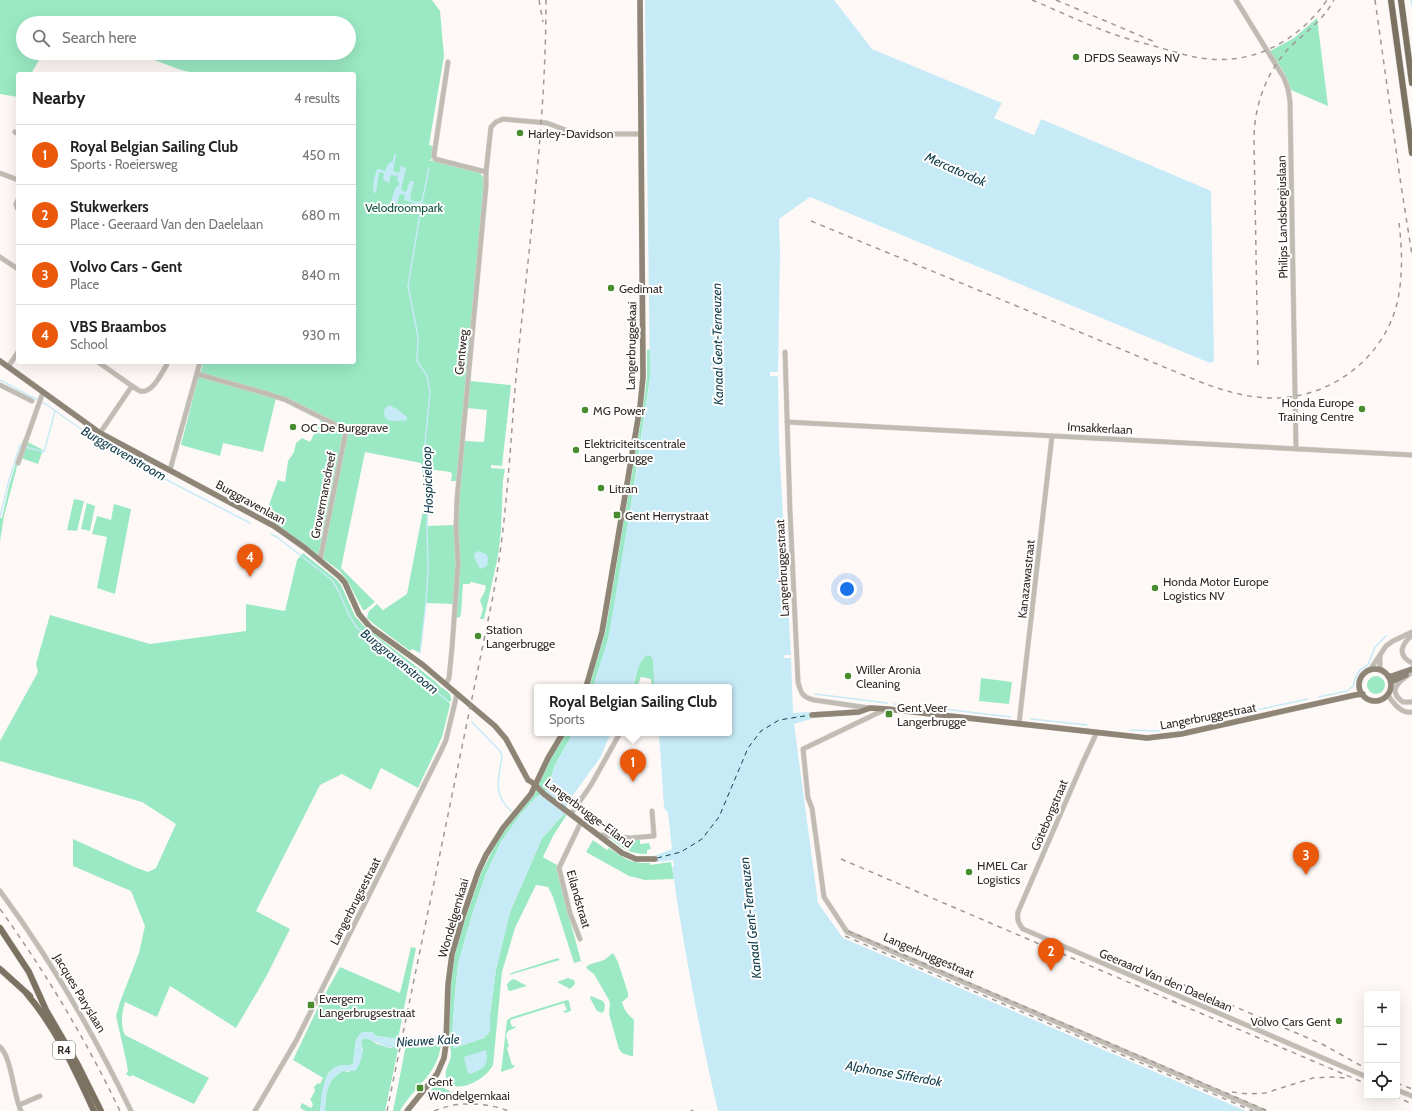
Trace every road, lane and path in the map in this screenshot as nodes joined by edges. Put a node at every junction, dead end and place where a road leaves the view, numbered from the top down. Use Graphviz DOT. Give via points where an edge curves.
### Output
graph roads {
  1 [pos="640,0"];
  2 [pos="1236,0"];
  3 [pos="1391,0"];
  4 [pos="1401,0"];
  5 [pos="1404,0"];
  6 [pos="1412,55"];
  7 [pos="448,62"];
  8 [pos="1412,83"];
  9 [pos="641,134"];
  10 [pos="1412,153"];
  11 [pos="486,172"];
  12 [pos="0,173"];
  13 [pos="16,179"];
  14 [pos="0,257"];
  15 [pos="16,268"];
  16 [pos="785,352"];
  17 [pos="16,355"];
  18 [pos="0,361"];
  19 [pos="101,364"];
  20 [pos="167,364"];
  21 [pos="200,364"];
  22 [pos="8,367"];
  23 [pos="197,374"];
  24 [pos="0,385"];
  25 [pos="132,386"];
  26 [pos="43,392"];
  27 [pos="32,401"];
  28 [pos="787,422"];
  29 [pos="100,433"];
  30 [pos="1052,436"];
  31 [pos="1296,449"];
  32 [pos="1412,455"];
  33 [pos="18,463"];
  34 [pos="170,470"];
  35 [pos="320,560"];
  36 [pos="1412,633"];
  37 [pos="1380,656"];
  38 [pos="1412,663"];
  39 [pos="1370,670"];
  40 [pos="1383,671"];
  41 [pos="1412,672"];
  42 [pos="1388,676"];
  43 [pos="1391,682"];
  44 [pos="446,684"];
  45 [pos="587,684"];
  46 [pos="1360,685"];
  47 [pos="457,694"];
  48 [pos="1363,694"];
  49 [pos="1388,695"];
  50 [pos="1341,698"];
  51 [pos="1412,702"];
  52 [pos="870,708"];
  53 [pos="887,709"];
  54 [pos="1412,712"];
  55 [pos="812,715"];
  56 [pos="1019,724"];
  57 [pos="1097,732"];
  58 [pos="561,736"];
  59 [pos="618,736"];
  60 [pos="535,785"];
  61 [pos="652,811"];
  62 [pos="571,814"];
  63 [pos="581,822"];
  64 [pos="601,837"];
  65 [pos="655,858"];
  66 [pos="0,891"];
  67 [pos="0,928"];
  68 [pos="1023,929"];
  69 [pos="580,939"];
  70 [pos="0,969"];
  71 [pos="27,994"];
  72 [pos="46,1010"];
  73 [pos="0,1046"];
  74 [pos="1364,1076"];
  75 [pos="1400,1091"];
  76 [pos="40,1096"];
  77 [pos="1412,1096"];
  78 [pos="19,1105"];
  79 [pos="21,1111"];
  80 [pos="94,1111"];
  81 [pos="101,1111"];
  82 [pos="131,1111"];
  83 [pos="255,1111"];
  84 [pos="407,1111"];
  85 [pos="1263,1111"];
  1 -- 9 [label="main road, Langerbruggekaai"];
  2 -- 31 [label="street, Philips Landsbergiuslaan" via="1284,78 1290,101"];
  3 -- 10 [label="highway"];
  4 -- 8 [label="highway"];
  5 -- 6 [label="highway"];
  7 -- 11 [label="street" via="435,159"];
  9 -- 11 [label="street, Gentweg" via="583,134 547,123 503,119 491,127"];
  9 -- 45 [label="main road, Langerbruggekaai" via="643,377 602,632"];
  11 -- 44 [label="street, Gentweg" via="456,498 458,564 449,678"];
  12 -- 13 [label="street"];
  14 -- 15 [label="street"];
  16 -- 28 [label="street, Langerbruggestraat"];
  17 -- 22 [label="street"];
  18 -- 22 [label="main road, Burggravenlaan"];
  19 -- 25 [label="street"];
  20 -- 25 [label="street" via="151,388 140,391"];
  21 -- 23 [label="street"];
  22 -- 26 [label="main road, Burggravenlaan"];
  23 -- 34 [label="street"];
  23 -- 35 [label="street, Grovermansdreef" via="286,400 346,431"];
  24 -- 27 [label="street"];
  25 -- 29 [label="street"];
  26 -- 29 [label="main road, Burggravenlaan"];
  26 -- 33 [label="street"];
  28 -- 30 [label="street, Imsakkerlaan"];
  28 -- 52 [label="street, Langerbruggestraat" via="800,692 806,698 814,700"];
  29 -- 34 [label="main road, Burggravenlaan"];
  30 -- 31 [label="street, Imsakkerlaan"];
  30 -- 56 [label="street, Kanazawastraat"];
  31 -- 32 [label="street, Imsakkerlaan"];
  34 -- 35 [label="main road, Burggravenlaan" via="274,526"];
  35 -- 44 [label="main road, Burggravenlaan" via="345,583 359,614 370,626"];
  36 -- 37 [label="street" via="1389,644"];
  36 -- 38 [label="street" via="1402,648 1403,655"];
  37 -- 39 [label="street"];
  37 -- 40 [label="street" via="1380,668"];
  39 -- 40 [label="main road"];
  39 -- 46 [label="main road, Langerbruggestraat" via="1362,676"];
  40 -- 42 [label="main road"];
  41 -- 42 [label="main road"];
  41 -- 43 [label="main road"];
  41 -- 51 [label="street" via="1398,683 1395,691 1396,696 1403,702"];
  42 -- 43 [label="main road"];
  43 -- 49 [label="main road"];
  44 -- 47 [label="main road, Burggravenlaan"];
  46 -- 48 [label="main road"];
  46 -- 50 [label="main road, Langerbruggestraat"];
  47 -- 60 [label="main road, Langerbrugge-Eiland" via="502,733 528,780"];
  47 -- 83 [label="street, Langerbrugsestraat" via="442,749 296,1041"];
  48 -- 49 [label="main road, Langerbruggestraat" via="1367,699 1377,701"];
  48 -- 50 [label="main road, Langerbruggestraat"];
  49 -- 54 [label="street" via="1402,711"];
  50 -- 57 [label="main road, Langerbruggestraat" via="1170,737 1147,738"];
  52 -- 53 [label="main road, Langerbruggestraat"];
  52 -- 55 [label="main road" via="859,712"];
  53 -- 56 [label="main road, Langerbruggestraat"];
  53 -- 85 [label="street, Langerbruggestraat" via="804,749 808,798 812,808 824,897 847,932"];
  56 -- 57 [label="main road, Langerbruggestraat"];
  57 -- 68 [label="street, Göteborgstraat" via="1018,912"];
  58 -- 60 [label="main road"];
  59 -- 62 [label="street" via="591,785"];
  60 -- 62 [label="main road, Langerbrugge-Eiland"];
  60 -- 84 [label="main road, Wondelgemkaai" via="495,840 470,892 456,936 450,969 444,1058 440,1069"];
  61 -- 64 [label="street" via="654,836"];
  62 -- 63 [label="main road, Langerbrugge-Eiland"];
  63 -- 64 [label="main road, Langerbrugge-Eiland"];
  63 -- 69 [label="street, Eilandstraat" via="559,868 570,913"];
  64 -- 65 [label="main road, Langerbrugge-Eiland" via="628,856 636,859"];
  66 -- 82 [label="street, Jacques Paryslaan" via="82,1015"];
  67 -- 72 [label="highway, R4" via="26,967"];
  68 -- 74 [label="street, Geeraard Van den Daelelaan"];
  70 -- 71 [label="highway, R4"];
  71 -- 72 [label="highway, R4"];
  71 -- 80 [label="highway, R4" via="51,1027"];
  72 -- 81 [label="highway, R4"];
  73 -- 78 [label="street" via="7,1056"];
  75 -- 77 [label="street"];
  76 -- 78 [label="street"];
  78 -- 79 [label="street"];
}
